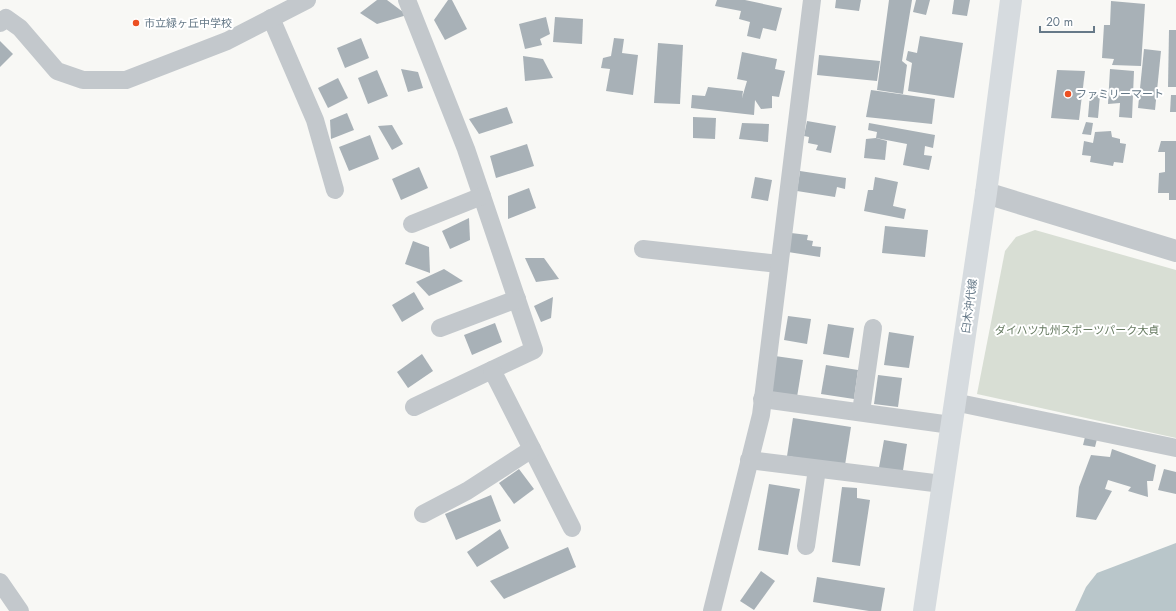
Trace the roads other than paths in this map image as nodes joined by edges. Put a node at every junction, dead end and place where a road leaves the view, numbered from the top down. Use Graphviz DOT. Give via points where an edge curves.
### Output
graph roads {
  1 [pos="307,0"];
  2 [pos="407,0"];
  3 [pos="812,0"];
  4 [pos="1011,0"];
  5 [pos="271,18"];
  6 [pos="0,23"];
  7 [pos="335,190"];
  8 [pos="986,193"];
  9 [pos="482,196"];
  10 [pos="412,224"];
  11 [pos="643,249"];
  12 [pos="1176,251"];
  13 [pos="779,264"];
  14 [pos="517,299"];
  15 [pos="440,328"];
  16 [pos="873,328"];
  17 [pos="492,370"];
  18 [pos="762,399"];
  19 [pos="954,402"];
  20 [pos="414,408"];
  21 [pos="862,412"];
  22 [pos="951,424"];
  23 [pos="1176,448"];
  24 [pos="532,449"];
  25 [pos="749,460"];
  26 [pos="817,469"];
  27 [pos="942,484"];
  28 [pos="423,514"];
  29 [pos="572,528"];
  30 [pos="806,546"];
  31 [pos="0,582"];
  32 [pos="20,611"];
  33 [pos="712,611"];
  34 [pos="924,611"];
  1 -- 5 [label="street"];
  2 -- 9 [label="street" via="466,148"];
  3 -- 13 [label="street"];
  4 -- 8 [label="main road, 臼木沖代線"];
  5 -- 6 [label="street" via="227,41 126,80 83,80 57,71 20,28 6,18"];
  5 -- 7 [label="street" via="314,120"];
  8 -- 12 [label="street"];
  8 -- 19 [label="main road, 臼木沖代線"];
  9 -- 10 [label="street"];
  9 -- 14 [label="street"];
  11 -- 13 [label="street"];
  13 -- 18 [label="street"];
  14 -- 15 [label="street"];
  14 -- 17 [label="street" via="534,350"];
  16 -- 21 [label="street"];
  17 -- 20 [label="street"];
  17 -- 24 [label="street"];
  18 -- 21 [label="street"];
  18 -- 25 [label="street"];
  19 -- 22 [label="main road, 臼木沖代線"];
  19 -- 23 [label="street"];
  21 -- 22 [label="street"];
  22 -- 27 [label="main road, 臼木沖代線"];
  24 -- 28 [label="street" via="467,491"];
  24 -- 29 [label="street"];
  25 -- 26 [label="street"];
  25 -- 33 [label="street"];
  26 -- 27 [label="street"];
  26 -- 30 [label="street"];
  27 -- 34 [label="main road, 臼木沖代線"];
  31 -- 32 [label="street"];
}
